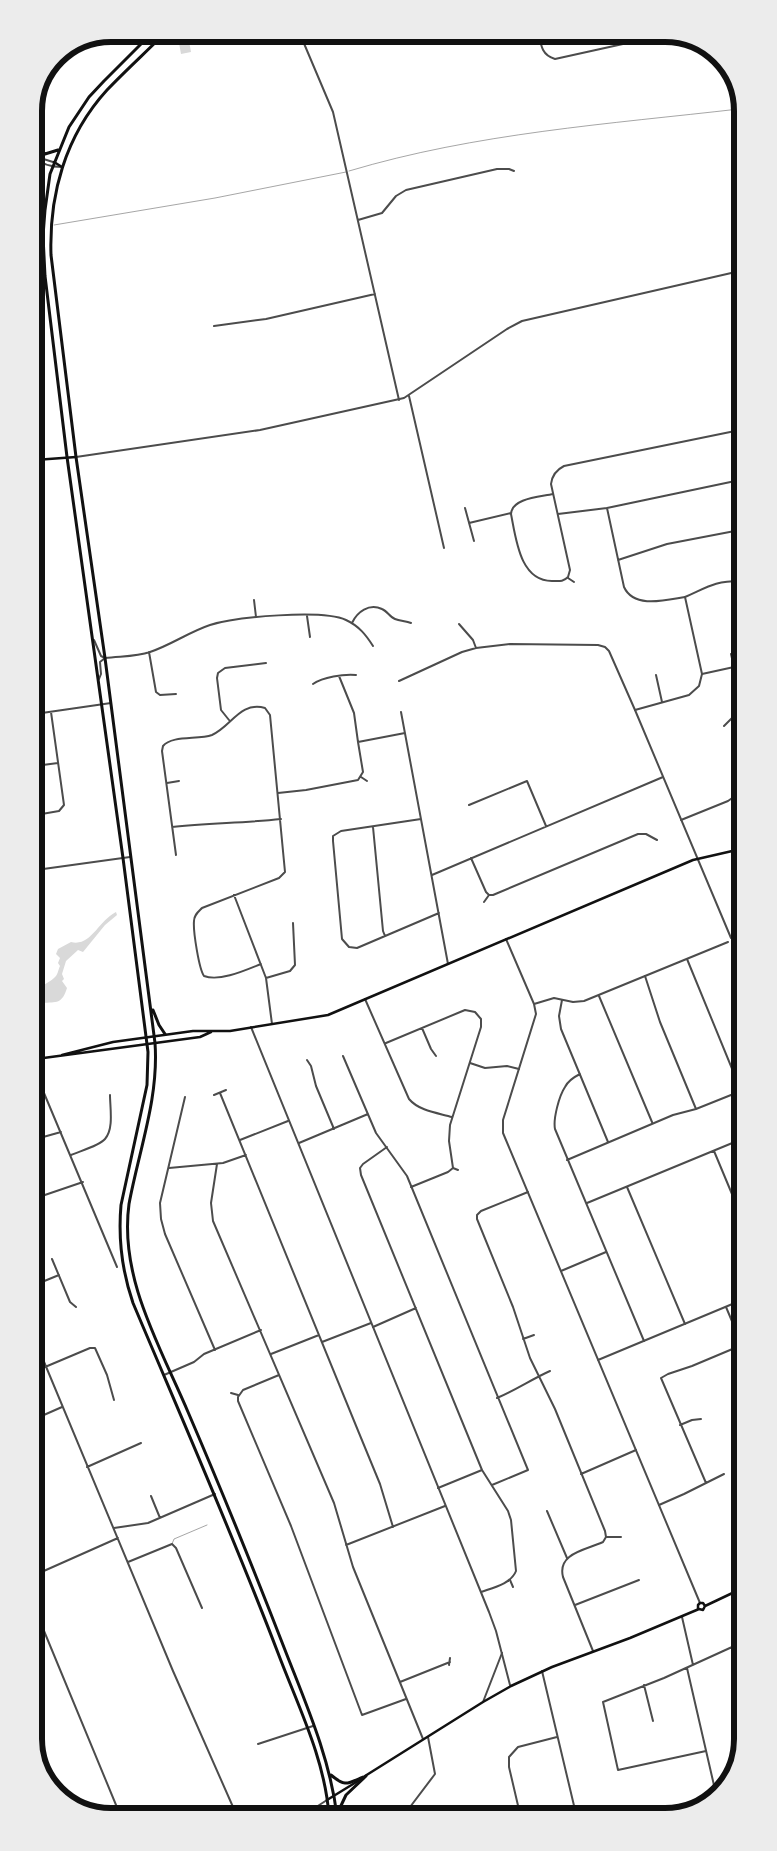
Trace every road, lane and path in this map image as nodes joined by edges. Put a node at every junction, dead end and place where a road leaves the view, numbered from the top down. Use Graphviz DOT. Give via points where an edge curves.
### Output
graph roads {
  1 [pos="142,43"];
  2 [pos="155,43"];
  3 [pos="304,43"];
  4 [pos="541,43"];
  5 [pos="627,43"];
  6 [pos="734,109"];
  7 [pos="59,150"];
  8 [pos="43,152"];
  9 [pos="43,159"];
  10 [pos="54,162"];
  11 [pos="43,163"];
  12 [pos="52,167"];
  13 [pos="62,167"];
  14 [pos="347,171"];
  15 [pos="514,171"];
  16 [pos="358,220"];
  17 [pos="43,227"];
  18 [pos="734,272"];
  19 [pos="375,294"];
  20 [pos="214,326"];
  21 [pos="409,396"];
  22 [pos="399,400"];
  23 [pos="734,431"];
  24 [pos="67,457"];
  25 [pos="76,457"];
  26 [pos="43,459"];
  27 [pos="734,481"];
  28 [pos="553,494"];
  29 [pos="465,508"];
  30 [pos="607,508"];
  31 [pos="511,513"];
  32 [pos="558,514"];
  33 [pos="469,523"];
  34 [pos="734,531"];
  35 [pos="474,541"];
  36 [pos="444,548"];
  37 [pos="618,560"];
  38 [pos="568,577"];
  39 [pos="734,581"];
  40 [pos="574,582"];
  41 [pos="685,597"];
  42 [pos="254,600"];
  43 [pos="307,616"];
  44 [pos="256,617"];
  45 [pos="352,623"];
  46 [pos="411,623"];
  47 [pos="459,624"];
  48 [pos="310,636"];
  49 [pos="93,638"];
  50 [pos="373,646"];
  51 [pos="476,648"];
  52 [pos="149,652"];
  53 [pos="731,654"];
  54 [pos="105,658"];
  55 [pos="266,663"];
  56 [pos="216,669"];
  57 [pos="219,672"];
  58 [pos="702,674"];
  59 [pos="356,675"];
  60 [pos="656,675"];
  61 [pos="339,676"];
  62 [pos="99,680"];
  63 [pos="399,681"];
  64 [pos="313,684"];
  65 [pos="176,694"];
  66 [pos="662,702"];
  67 [pos="111,703"];
  68 [pos="270,704"];
  69 [pos="102,705"];
  70 [pos="266,708"];
  71 [pos="635,710"];
  72 [pos="51,712"];
  73 [pos="401,712"];
  74 [pos="43,713"];
  75 [pos="734,717"];
  76 [pos="230,721"];
  77 [pos="724,726"];
  78 [pos="405,733"];
  79 [pos="161,741"];
  80 [pos="358,742"];
  81 [pos="164,744"];
  82 [pos="58,762"];
  83 [pos="43,765"];
  84 [pos="361,777"];
  85 [pos="663,777"];
  86 [pos="179,781"];
  87 [pos="367,781"];
  88 [pos="166,783"];
  89 [pos="278,793"];
  90 [pos="734,796"];
  91 [pos="469,805"];
  92 [pos="43,814"];
  93 [pos="281,819"];
  94 [pos="421,819"];
  95 [pos="681,820"];
  96 [pos="373,826"];
  97 [pos="546,826"];
  98 [pos="172,827"];
  99 [pos="657,840"];
  100 [pos="734,851"];
  101 [pos="176,855"];
  102 [pos="131,857"];
  103 [pos="123,858"];
  104 [pos="471,858"];
  105 [pos="697,859"];
  106 [pos="43,869"];
  107 [pos="432,875"];
  108 [pos="234,895"];
  109 [pos="489,895"];
  110 [pos="484,902"];
  111 [pos="439,913"];
  112 [pos="293,923"];
  113 [pos="385,936"];
  114 [pos="731,938"];
  115 [pos="506,939"];
  116 [pos="728,942"];
  117 [pos="733,944"];
  118 [pos="687,959"];
  119 [pos="261,964"];
  120 [pos="448,964"];
  121 [pos="295,966"];
  122 [pos="298,969"];
  123 [pos="204,976"];
  124 [pos="645,976"];
  125 [pos="266,978"];
  126 [pos="200,980"];
  127 [pos="599,996"];
  128 [pos="365,999"];
  129 [pos="562,1000"];
  130 [pos="534,1004"];
  131 [pos="151,1008"];
  132 [pos="272,1024"];
  133 [pos="251,1027"];
  134 [pos="422,1028"];
  135 [pos="212,1032"];
  136 [pos="166,1034"];
  137 [pos="155,1036"];
  138 [pos="146,1037"];
  139 [pos="156,1043"];
  140 [pos="147,1044"];
  141 [pos="386,1044"];
  142 [pos="62,1055"];
  143 [pos="343,1056"];
  144 [pos="436,1056"];
  145 [pos="42,1058"];
  146 [pos="307,1060"];
  147 [pos="470,1064"];
  148 [pos="519,1069"];
  149 [pos="580,1074"];
  150 [pos="734,1075"];
  151 [pos="42,1089"];
  152 [pos="226,1090"];
  153 [pos="220,1092"];
  154 [pos="110,1095"];
  155 [pos="214,1095"];
  156 [pos="734,1095"];
  157 [pos="185,1097"];
  158 [pos="696,1110"];
  159 [pos="368,1114"];
  160 [pos="452,1117"];
  161 [pos="288,1121"];
  162 [pos="652,1123"];
  163 [pos="334,1129"];
  164 [pos="61,1132"];
  165 [pos="42,1137"];
  166 [pos="240,1140"];
  167 [pos="608,1142"];
  168 [pos="734,1142"];
  169 [pos="298,1144"];
  170 [pos="387,1148"];
  171 [pos="713,1151"];
  172 [pos="71,1155"];
  173 [pos="246,1155"];
  174 [pos="567,1160"];
  175 [pos="217,1164"];
  176 [pos="169,1168"];
  177 [pos="454,1168"];
  178 [pos="458,1170"];
  179 [pos="83,1182"];
  180 [pos="411,1187"];
  181 [pos="627,1187"];
  182 [pos="528,1192"];
  183 [pos="42,1196"];
  184 [pos="734,1200"];
  185 [pos="586,1204"];
  186 [pos="474,1214"];
  187 [pos="477,1215"];
  188 [pos="606,1252"];
  189 [pos="52,1259"];
  190 [pos="117,1267"];
  191 [pos="561,1271"];
  192 [pos="59,1275"];
  193 [pos="42,1282"];
  194 [pos="734,1303"];
  195 [pos="726,1306"];
  196 [pos="76,1307"];
  197 [pos="416,1308"];
  198 [pos="371,1323"];
  199 [pos="685,1324"];
  200 [pos="734,1326"];
  201 [pos="373,1327"];
  202 [pos="260,1330"];
  203 [pos="319,1335"];
  204 [pos="534,1335"];
  205 [pos="523,1339"];
  206 [pos="644,1341"];
  207 [pos="322,1342"];
  208 [pos="96,1343"];
  209 [pos="94,1348"];
  210 [pos="734,1348"];
  211 [pos="215,1350"];
  212 [pos="271,1354"];
  213 [pos="42,1359"];
  214 [pos="598,1360"];
  215 [pos="45,1367"];
  216 [pos="550,1371"];
  217 [pos="171,1372"];
  218 [pos="280,1374"];
  219 [pos="164,1375"];
  220 [pos="538,1376"];
  221 [pos="231,1393"];
  222 [pos="238,1395"];
  223 [pos="497,1398"];
  224 [pos="114,1400"];
  225 [pos="62,1407"];
  226 [pos="42,1416"];
  227 [pos="701,1419"];
  228 [pos="680,1426"];
  229 [pos="141,1443"];
  230 [pos="636,1450"];
  231 [pos="87,1467"];
  232 [pos="482,1470"];
  233 [pos="581,1474"];
  234 [pos="724,1474"];
  235 [pos="706,1483"];
  236 [pos="491,1486"];
  237 [pos="438,1488"];
  238 [pos="215,1494"];
  239 [pos="151,1496"];
  240 [pos="659,1505"];
  241 [pos="445,1506"];
  242 [pos="547,1511"];
  243 [pos="160,1518"];
  244 [pos="207,1525"];
  245 [pos="393,1526"];
  246 [pos="114,1528"];
  247 [pos="606,1537"];
  248 [pos="622,1537"];
  249 [pos="118,1538"];
  250 [pos="172,1544"];
  251 [pos="346,1545"];
  252 [pos="567,1558"];
  253 [pos="128,1562"];
  254 [pos="42,1572"];
  255 [pos="510,1580"];
  256 [pos="639,1580"];
  257 [pos="513,1587"];
  258 [pos="481,1592"];
  259 [pos="734,1592"];
  260 [pos="700,1603"];
  261 [pos="575,1606"];
  262 [pos="706,1606"];
  263 [pos="202,1608"];
  264 [pos="699,1609"];
  265 [pos="682,1616"];
  266 [pos="42,1624"];
  267 [pos="732,1648"];
  268 [pos="593,1652"];
  269 [pos="502,1653"];
  270 [pos="734,1656"];
  271 [pos="450,1658"];
  272 [pos="694,1665"];
  273 [pos="687,1668"];
  274 [pos="542,1672"];
  275 [pos="400,1682"];
  276 [pos="644,1685"];
  277 [pos="511,1686"];
  278 [pos="406,1699"];
  279 [pos="483,1702"];
  280 [pos="653,1721"];
  281 [pos="314,1725"];
  282 [pos="307,1728"];
  283 [pos="428,1737"];
  284 [pos="558,1737"];
  285 [pos="423,1740"];
  286 [pos="258,1744"];
  287 [pos="706,1751"];
  288 [pos="331,1774"];
  289 [pos="366,1776"];
  290 [pos="714,1787"];
  291 [pos="334,1796"];
  292 [pos="327,1800"];
  293 [pos="117,1808"];
  294 [pos="234,1808"];
  295 [pos="315,1808"];
  296 [pos="328,1808"];
  297 [pos="336,1808"];
  298 [pos="340,1808"];
  299 [pos="409,1808"];
  300 [pos="518,1808"];
  301 [pos="575,1808"];
  1 -- 7 [label="highway" via="89,97 69,127"];
  2 -- 13 [label="highway" via="106,92 78,132"];
  3 -- 14 [label="street" via="328,96"];
  4 -- 5 [label="street" via="547,56 559,58"];
  6 -- 14 [label="lane" via="496,138"];
  7 -- 8 [label="highway"];
  7 -- 10 [label="highway"];
  9 -- 10 [label="street"];
  10 -- 12 [label="highway"];
  10 -- 13 [label="main road"];
  11 -- 12 [label="street"];
  12 -- 13 [label="street"];
  12 -- 24 [label="highway" via="43,236 45,276"];
  13 -- 25 [label="highway" via="52,209 51,234"];
  14 -- 16 [label="street"];
  14 -- 17 [label="lane" via="215,198"];
  15 -- 16 [label="street" via="497,169 406,190 396,196 382,214"];
  16 -- 19 [label="street"];
  18 -- 21 [label="street" via="522,321"];
  19 -- 20 [label="street" via="266,319"];
  19 -- 22 [label="street"];
  21 -- 22 [label="street"];
  21 -- 36 [label="street"];
  22 -- 25 [label="street" via="251,432"];
  23 -- 28 [label="street" via="564,466 553,477"];
  24 -- 25 [label="main road"];
  24 -- 26 [label="main road"];
  24 -- 49 [label="highway"];
  25 -- 54 [label="highway"];
  27 -- 30 [label="street"];
  28 -- 31 [label="street" via="518,502"];
  28 -- 32 [label="street"];
  29 -- 33 [label="street"];
  30 -- 32 [label="street"];
  30 -- 37 [label="street"];
  31 -- 33 [label="street"];
  31 -- 38 [label="street" via="521,557 534,575 548,581 561,581"];
  32 -- 38 [label="street" via="570,570"];
  33 -- 35 [label="street"];
  34 -- 37 [label="street" via="667,544"];
  37 -- 41 [label="street" via="625,589 635,599 658,601"];
  38 -- 40 [label="street"];
  39 -- 41 [label="street" via="711,584"];
  41 -- 58 [label="street"];
  42 -- 44 [label="street"];
  43 -- 44 [label="street"];
  43 -- 45 [label="street" via="331,616"];
  43 -- 48 [label="street"];
  44 -- 52 [label="street" via="211,624"];
  45 -- 46 [label="street" via="362,611 373,607 396,620"];
  45 -- 50 [label="street"];
  47 -- 51 [label="street"];
  49 -- 54 [label="street"];
  49 -- 62 [label="highway"];
  51 -- 63 [label="street"];
  51 -- 71 [label="street" via="510,644 601,645 610,653"];
  52 -- 54 [label="street"];
  52 -- 65 [label="street" via="156,695"];
  53 -- 58 [label="street" via="734,667"];
  54 -- 62 [label="street" via="100,662"];
  54 -- 67 [label="highway"];
  55 -- 57 [label="street" via="225,668"];
  56 -- 57 [label="street"];
  57 -- 76 [label="street" via="221,708"];
  58 -- 66 [label="street" via="700,686 692,694"];
  59 -- 61 [label="street"];
  60 -- 66 [label="street"];
  61 -- 64 [label="street"];
  61 -- 80 [label="street" via="354,713"];
  62 -- 69 [label="highway"];
  66 -- 71 [label="street"];
  67 -- 69 [label="street"];
  67 -- 102 [label="highway"];
  68 -- 70 [label="street"];
  69 -- 72 [label="street"];
  69 -- 103 [label="highway"];
  70 -- 76 [label="street" via="249,708"];
  70 -- 89 [label="street" via="270,715"];
  71 -- 85 [label="street"];
  72 -- 74 [label="street"];
  72 -- 82 [label="street"];
  73 -- 78 [label="street"];
  75 -- 77 [label="street"];
  76 -- 81 [label="street" via="211,735 171,740"];
  78 -- 80 [label="street"];
  78 -- 94 [label="street"];
  79 -- 81 [label="street"];
  80 -- 84 [label="street" via="363,770"];
  81 -- 88 [label="street"];
  82 -- 83 [label="street"];
  82 -- 92 [label="street" via="64,806 59,811"];
  84 -- 87 [label="street"];
  84 -- 89 [label="street" via="355,781"];
  85 -- 95 [label="street"];
  85 -- 97 [label="street"];
  86 -- 88 [label="street"];
  88 -- 98 [label="street"];
  89 -- 93 [label="street"];
  90 -- 95 [label="street"];
  91 -- 97 [label="street" via="527,781"];
  93 -- 98 [label="street"];
  93 -- 108 [label="street" via="286,875"];
  94 -- 96 [label="street"];
  94 -- 107 [label="street"];
  95 -- 105 [label="street"];
  96 -- 113 [label="street"];
  96 -- 113 [label="street" via="341,831 333,838 342,937 346,945 355,948"];
  97 -- 104 [label="street"];
  98 -- 101 [label="street"];
  99 -- 109 [label="street" via="638,834"];
  100 -- 105 [label="main road"];
  102 -- 103 [label="street"];
  102 -- 131 [label="highway"];
  103 -- 106 [label="street"];
  103 -- 138 [label="highway"];
  104 -- 107 [label="street"];
  104 -- 109 [label="street"];
  105 -- 114 [label="street"];
  105 -- 115 [label="main road"];
  107 -- 111 [label="street"];
  108 -- 119 [label="street"];
  108 -- 123 [label="street" via="202,908 195,917 200,969"];
  109 -- 110 [label="street"];
  111 -- 113 [label="street"];
  111 -- 120 [label="street"];
  112 -- 121 [label="street"];
  114 -- 116 [label="street"];
  114 -- 117 [label="street"];
  115 -- 120 [label="main road"];
  115 -- 130 [label="street"];
  116 -- 117 [label="street"];
  116 -- 118 [label="street"];
  118 -- 124 [label="street"];
  118 -- 150 [label="street"];
  119 -- 123 [label="street" via="236,974"];
  119 -- 125 [label="street"];
  120 -- 128 [label="main road"];
  121 -- 122 [label="street"];
  121 -- 125 [label="street" via="290,971"];
  123 -- 126 [label="street"];
  124 -- 127 [label="street"];
  124 -- 158 [label="street"];
  125 -- 132 [label="street"];
  127 -- 129 [label="street" via="579,1002"];
  127 -- 162 [label="street"];
  128 -- 132 [label="main road" via="324,1016"];
  128 -- 141 [label="street"];
  129 -- 130 [label="street" via="551,998"];
  129 -- 149 [label="street" via="559,1022"];
  130 -- 148 [label="street" via="535,1020"];
  131 -- 136 [label="highway"];
  131 -- 137 [label="highway"];
  132 -- 133 [label="main road"];
  133 -- 135 [label="main road"];
  133 -- 161 [label="street"];
  134 -- 141 [label="street"];
  134 -- 144 [label="street"];
  134 -- 147 [label="street" via="464,1010 476,1013 481,1025"];
  135 -- 136 [label="main road" via="200,1030"];
  135 -- 139 [label="main road" via="200,1037"];
  136 -- 137 [label="main road"];
  137 -- 138 [label="main road"];
  137 -- 139 [label="highway"];
  138 -- 140 [label="highway"];
  138 -- 142 [label="main road" via="94,1045"];
  139 -- 140 [label="main road"];
  139 -- 217 [label="highway" via="154,1088 128,1210 127,1239 137,1290"];
  140 -- 142 [label="main road"];
  140 -- 219 [label="highway" via="147,1085 123,1194 120,1243 129,1291"];
  141 -- 160 [label="street" via="412,1102"];
  142 -- 145 [label="main road"];
  143 -- 159 [label="street"];
  146 -- 163 [label="street"];
  147 -- 148 [label="street"];
  147 -- 160 [label="street"];
  148 -- 182 [label="street" via="502,1128"];
  149 -- 167 [label="street"];
  149 -- 174 [label="street" via="564,1087 554,1120"];
  151 -- 164 [label="street"];
  152 -- 153 [label="street"];
  153 -- 155 [label="street"];
  153 -- 166 [label="street"];
  154 -- 172 [label="street" via="111,1119 106,1136"];
  156 -- 158 [label="street"];
  157 -- 176 [label="street"];
  158 -- 162 [label="street"];
  159 -- 163 [label="street"];
  159 -- 170 [label="street"];
  160 -- 177 [label="street" via="449,1141"];
  161 -- 166 [label="street"];
  161 -- 169 [label="street"];
  162 -- 167 [label="street"];
  163 -- 169 [label="street"];
  164 -- 165 [label="street"];
  164 -- 172 [label="street"];
  166 -- 173 [label="street"];
  167 -- 174 [label="street"];
  168 -- 171 [label="street"];
  169 -- 198 [label="street"];
  170 -- 180 [label="street"];
  170 -- 197 [label="street" via="363,1164 360,1173"];
  171 -- 181 [label="street"];
  171 -- 184 [label="street"];
  172 -- 179 [label="street"];
  173 -- 175 [label="street"];
  173 -- 203 [label="street"];
  174 -- 185 [label="street"];
  175 -- 176 [label="street"];
  175 -- 202 [label="street" via="210,1203 212,1218"];
  176 -- 211 [label="street" via="160,1207 162,1227"];
  177 -- 178 [label="street"];
  177 -- 180 [label="street"];
  179 -- 183 [label="street"];
  179 -- 190 [label="street"];
  180 -- 223 [label="street"];
  181 -- 185 [label="street"];
  181 -- 199 [label="street"];
  182 -- 187 [label="street"];
  182 -- 191 [label="street"];
  185 -- 188 [label="street"];
  186 -- 187 [label="street"];
  187 -- 205 [label="street"];
  188 -- 191 [label="street"];
  188 -- 206 [label="street"];
  189 -- 192 [label="street"];
  191 -- 214 [label="street"];
  192 -- 193 [label="street"];
  192 -- 196 [label="street" via="70,1302"];
  194 -- 195 [label="street"];
  195 -- 199 [label="street"];
  195 -- 200 [label="street"];
  197 -- 201 [label="street"];
  197 -- 232 [label="street"];
  198 -- 201 [label="street"];
  198 -- 207 [label="street"];
  199 -- 206 [label="street"];
  201 -- 237 [label="street"];
  202 -- 211 [label="street"];
  202 -- 212 [label="street"];
  203 -- 207 [label="street"];
  203 -- 212 [label="street"];
  204 -- 205 [label="street"];
  205 -- 220 [label="street"];
  206 -- 214 [label="street"];
  207 -- 245 [label="street" via="380,1484"];
  208 -- 209 [label="street"];
  209 -- 215 [label="street"];
  209 -- 224 [label="street" via="98,1351"];
  210 -- 228 [label="street" via="661,1378"];
  211 -- 217 [label="street"];
  212 -- 218 [label="street"];
  213 -- 215 [label="street"];
  214 -- 230 [label="street"];
  215 -- 225 [label="street"];
  216 -- 220 [label="street"];
  217 -- 219 [label="street"];
  217 -- 281 [label="highway" via="244,1544"];
  218 -- 222 [label="street"];
  218 -- 251 [label="street" via="334,1505"];
  219 -- 238 [label="highway"];
  220 -- 223 [label="street"];
  220 -- 233 [label="street"];
  221 -- 222 [label="street"];
  222 -- 278 [label="street" via="238,1402 291,1526 362,1716"];
  223 -- 236 [label="street" via="528,1470"];
  225 -- 226 [label="street"];
  225 -- 231 [label="street"];
  227 -- 228 [label="street"];
  228 -- 235 [label="street"];
  229 -- 231 [label="street"];
  230 -- 233 [label="street"];
  230 -- 240 [label="street"];
  231 -- 246 [label="street"];
  232 -- 236 [label="street"];
  232 -- 237 [label="street"];
  233 -- 247 [label="street"];
  234 -- 235 [label="street"];
  235 -- 240 [label="street"];
  236 -- 255 [label="street" via="511,1520 516,1572"];
  237 -- 241 [label="street"];
  238 -- 243 [label="street"];
  238 -- 282 [label="highway"];
  239 -- 243 [label="street"];
  240 -- 260 [label="street"];
  241 -- 245 [label="street"];
  241 -- 258 [label="street"];
  242 -- 252 [label="street"];
  243 -- 246 [label="street"];
  244 -- 250 [label="lane" via="174,1540"];
  245 -- 251 [label="street"];
  246 -- 249 [label="street"];
  247 -- 248 [label="street"];
  247 -- 252 [label="street" via="601,1543"];
  249 -- 253 [label="street"];
  249 -- 254 [label="street"];
  250 -- 253 [label="street"];
  250 -- 263 [label="street"];
  251 -- 275 [label="street"];
  252 -- 261 [label="street" via="562,1572"];
  253 -- 294 [label="street"];
  255 -- 257 [label="street"];
  255 -- 258 [label="street"];
  256 -- 261 [label="street"];
  258 -- 269 [label="street"];
  259 -- 262 [label="main road"];
  260 -- 262 [label="main road"];
  260 -- 264 [label="main road"];
  261 -- 268 [label="street"];
  262 -- 264 [label="main road" via="704,1610"];
  264 -- 265 [label="main road"];
  265 -- 268 [label="main road"];
  265 -- 272 [label="street"];
  266 -- 293 [label="street"];
  267 -- 270 [label="street"];
  267 -- 272 [label="street"];
  268 -- 274 [label="main road"];
  269 -- 277 [label="street"];
  269 -- 279 [label="street"];
  271 -- 275 [label="street" via="449,1663"];
  272 -- 273 [label="street"];
  273 -- 276 [label="street"];
  273 -- 287 [label="street"];
  274 -- 277 [label="main road"];
  274 -- 284 [label="street"];
  275 -- 278 [label="street"];
  276 -- 280 [label="street"];
  276 -- 287 [label="street" via="603,1702 618,1770"];
  277 -- 279 [label="main road"];
  278 -- 285 [label="street"];
  279 -- 283 [label="main road"];
  281 -- 282 [label="street"];
  281 -- 288 [label="highway"];
  282 -- 286 [label="street"];
  282 -- 292 [label="highway"];
  283 -- 285 [label="main road"];
  283 -- 299 [label="street" via="435,1774"];
  284 -- 300 [label="street" via="518,1747 509,1758 508,1767"];
  284 -- 301 [label="street"];
  285 -- 289 [label="main road"];
  287 -- 290 [label="street"];
  288 -- 289 [label="highway" via="346,1784"];
  288 -- 291 [label="highway"];
  289 -- 291 [label="main road"];
  289 -- 298 [label="highway" via="346,1795"];
  291 -- 292 [label="main road"];
  291 -- 297 [label="highway"];
  292 -- 295 [label="street"];
  292 -- 296 [label="highway"];
}
